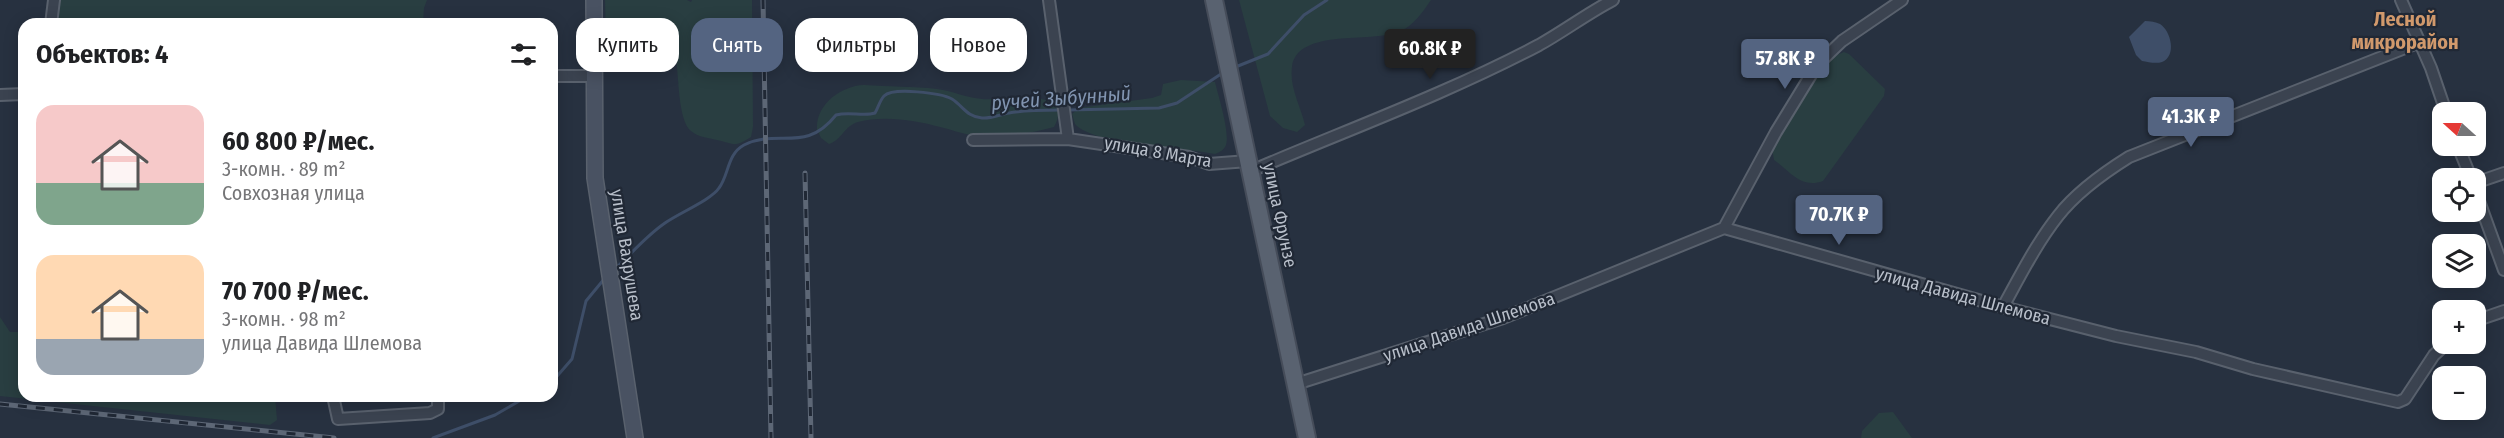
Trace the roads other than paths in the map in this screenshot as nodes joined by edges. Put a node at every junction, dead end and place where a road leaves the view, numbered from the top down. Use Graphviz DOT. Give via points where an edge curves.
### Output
graph roads {
  1 [pos="54,0"];
  2 [pos="594,0"];
  3 [pos="1049,0"];
  4 [pos="1214,0"];
  5 [pos="1613,0"];
  6 [pos="1902,0"];
  7 [pos="2402,0"];
  8 [pos="52,18"];
  9 [pos="2420,42"];
  10 [pos="558,76"];
  11 [pos="596,76"];
  12 [pos="18,94"];
  13 [pos="0,95"];
  14 [pos="2442,102"];
  15 [pos="1068,139"];
  16 [pos="974,140"];
  17 [pos="1250,166"];
  18 [pos="2504,173"];
  19 [pos="2486,179"];
  20 [pos="2486,220"];
  21 [pos="1724,228"];
  22 [pos="2504,270"];
  23 [pos="2003,307"];
  24 [pos="2504,311"];
  25 [pos="2486,317"];
  26 [pos="2435,354"];
  27 [pos="1296,384"];
  28 [pos="334,402"];
  29 [pos="439,402"];
  30 [pos="635,438"];
  31 [pos="1307,438"];
  1 -- 8 [label="street"];
  2 -- 11 [label="main road, улица Вахрушева"];
  3 -- 15 [label="street"];
  4 -- 17 [label="main road, улица Фрунзе"];
  5 -- 17 [label="street, улица 8 Марта" via="1518,55 1403,108"];
  6 -- 21 [label="street" via="1842,41 1817,65"];
  7 -- 9 [label="street"];
  9 -- 14 [label="street"];
  9 -- 23 [label="street" via="2129,157 2105,172 2060,214 2038,244"];
  10 -- 11 [label="street"];
  11 -- 30 [label="main road, улица Вахрушева" via="595,178"];
  12 -- 13 [label="street"];
  15 -- 16 [label="street, улица 8 Марта"];
  15 -- 17 [label="street, улица 8 Марта" via="1189,157 1209,164"];
  17 -- 27 [label="main road, улица Фрунзе"];
  18 -- 19 [label="street"];
  20 -- 22 [label="street"];
  21 -- 23 [label="street, улица Давида Шлемова"];
  21 -- 27 [label="street, улица Давида Шлемова" via="1503,318"];
  23 -- 26 [label="street, улица Давида Шлемова" via="2398,402"];
  24 -- 25 [label="street"];
  27 -- 31 [label="main road, улица Фрунзе"];
  28 -- 29 [label="street" via="338,419 430,413 438,409"];
}
